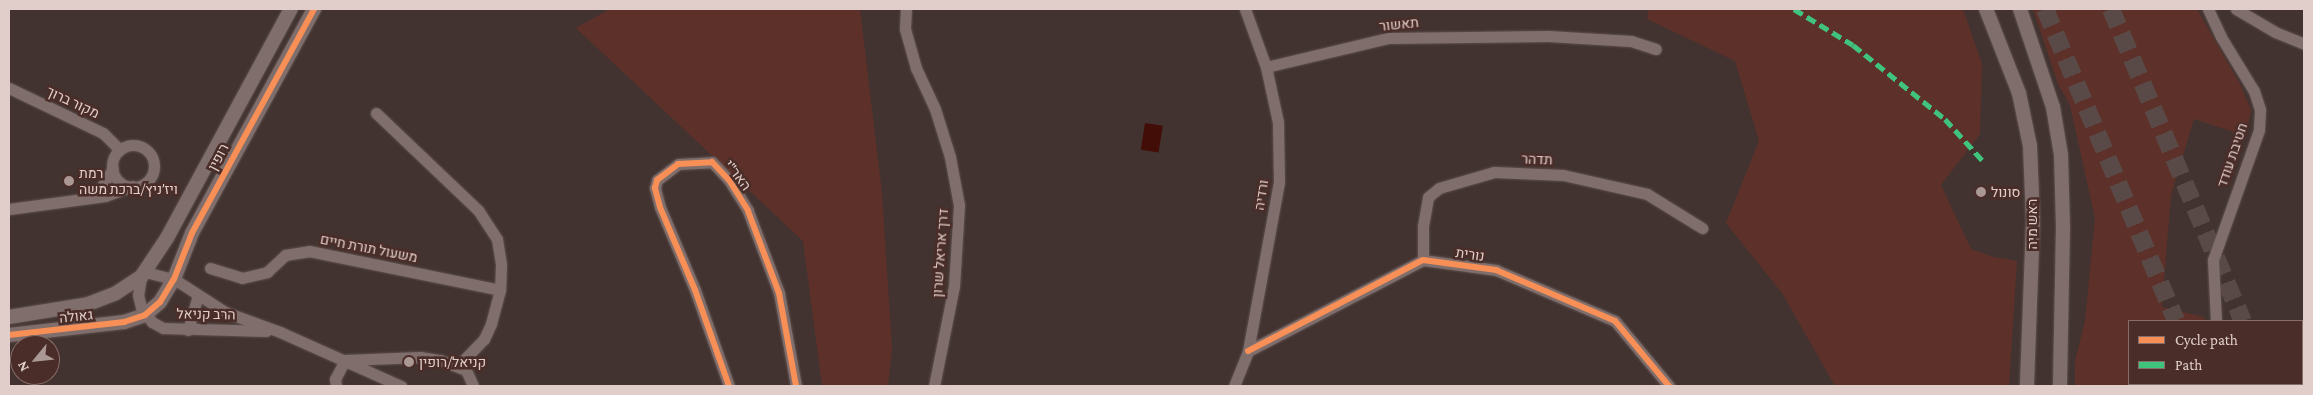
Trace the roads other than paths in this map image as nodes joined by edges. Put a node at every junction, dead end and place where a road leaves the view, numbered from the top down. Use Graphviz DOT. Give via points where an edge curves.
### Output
graph roads {
  1 [pos="291,9"];
  2 [pos="314,9"];
  3 [pos="906,9"];
  4 [pos="1245,9"];
  5 [pos="1986,9"];
  6 [pos="2020,9"];
  7 [pos="2208,9"];
  8 [pos="2236,9"];
  9 [pos="2304,44"];
  10 [pos="1656,49"];
  11 [pos="1266,67"];
  12 [pos="9,88"];
  13 [pos="376,113"];
  14 [pos="120,150"];
  15 [pos="113,168"];
  16 [pos="132,186"];
  17 [pos="85,196"];
  18 [pos="9,209"];
  19 [pos="1702,228"];
  20 [pos="1423,260"];
  21 [pos="210,268"];
  22 [pos="143,274"];
  23 [pos="174,279"];
  24 [pos="500,290"];
  25 [pos="198,296"];
  26 [pos="145,315"];
  27 [pos="9,317"];
  28 [pos="2216,320"];
  29 [pos="188,330"];
  30 [pos="280,332"];
  31 [pos="9,335"];
  32 [pos="1248,351"];
  33 [pos="345,360"];
  34 [pos="458,366"];
  35 [pos="336,386"];
  36 [pos="401,386"];
  37 [pos="474,386"];
  38 [pos="729,386"];
  39 [pos="796,386"];
  40 [pos="934,386"];
  41 [pos="1234,386"];
  42 [pos="1670,386"];
  43 [pos="2027,386"];
  44 [pos="2060,386"];
  1 -- 22 [label="street, רופין" via="167,238"];
  2 -- 23 [label="street, רופין" via="186,247"];
  3 -- 40 [label="street, דרך אריאל שרון" via="905,29 916,68 935,109 950,157 959,205 954,286"];
  4 -- 11 [label="street, ורדיה"];
  5 -- 43 [label="street, ראש מיה" via="2019,93 2030,146 2033,221"];
  6 -- 44 [label="street" via="2053,107 2061,155 2064,227"];
  7 -- 28 [label="street, חטיבת עודד" via="2254,91 2260,110 2259,130 2213,260"];
  8 -- 9 [label="street" via="2275,32"];
  10 -- 11 [label="street, תאשור" via="1631,41 1548,36 1406,37 1388,38"];
  11 -- 32 [label="street, ורדיה" via="1278,122 1279,182"];
  12 -- 14 [label="street, מקור ברוך" via="103,133"];
  13 -- 24 [label="street" via="478,210 497,239 501,264"];
  14 -- 15 [label="street"];
  14 -- 16 [label="street" via="139,146 153,160 150,179"];
  15 -- 16 [label="street" via="119,181"];
  15 -- 17 [label="street" via="100,188"];
  16 -- 17 [label="street" via="105,196"];
  17 -- 18 [label="street"];
  19 -- 20 [label="street, תדהר" via="1647,194 1563,175 1494,172 1439,188 1428,197 1423,226"];
  20 -- 32 [label="street"];
  20 -- 42 [label="street, נורית" via="1496,270 1615,321"];
  21 -- 24 [label="street, משעול תורת חיים" via="242,278 266,272 285,255 309,252"];
  22 -- 23 [label="street, הרב קניאל"];
  22 -- 26 [label="street" via="138,295"];
  22 -- 27 [label="street, גאולה" via="116,293 88,304"];
  23 -- 25 [label="street, הרב קניאל"];
  23 -- 26 [label="street, רופין" via="160,302"];
  24 -- 34 [label="street" via="484,339"];
  25 -- 29 [label="street"];
  25 -- 30 [label="street, הרב קניאל" via="225,312"];
  26 -- 29 [label="street, הרב קניאל" via="163,328"];
  26 -- 31 [label="street, גאולה" via="124,322"];
  29 -- 30 [label="street, הרב קניאל"];
  30 -- 33 [label="street, הרב קניאל"];
  32 -- 41 [label="street, ורדיה"];
  33 -- 34 [label="street" via="420,357"];
  33 -- 35 [label="street" via="335,380"];
  33 -- 36 [label="street, הרב קניאל"];
  34 -- 37 [label="street" via="466,370"];
  38 -- 39 [label="street, האר\"י" via="695,290 660,207 657,180 678,164 712,162 729,180 748,211 779,293"];
}
